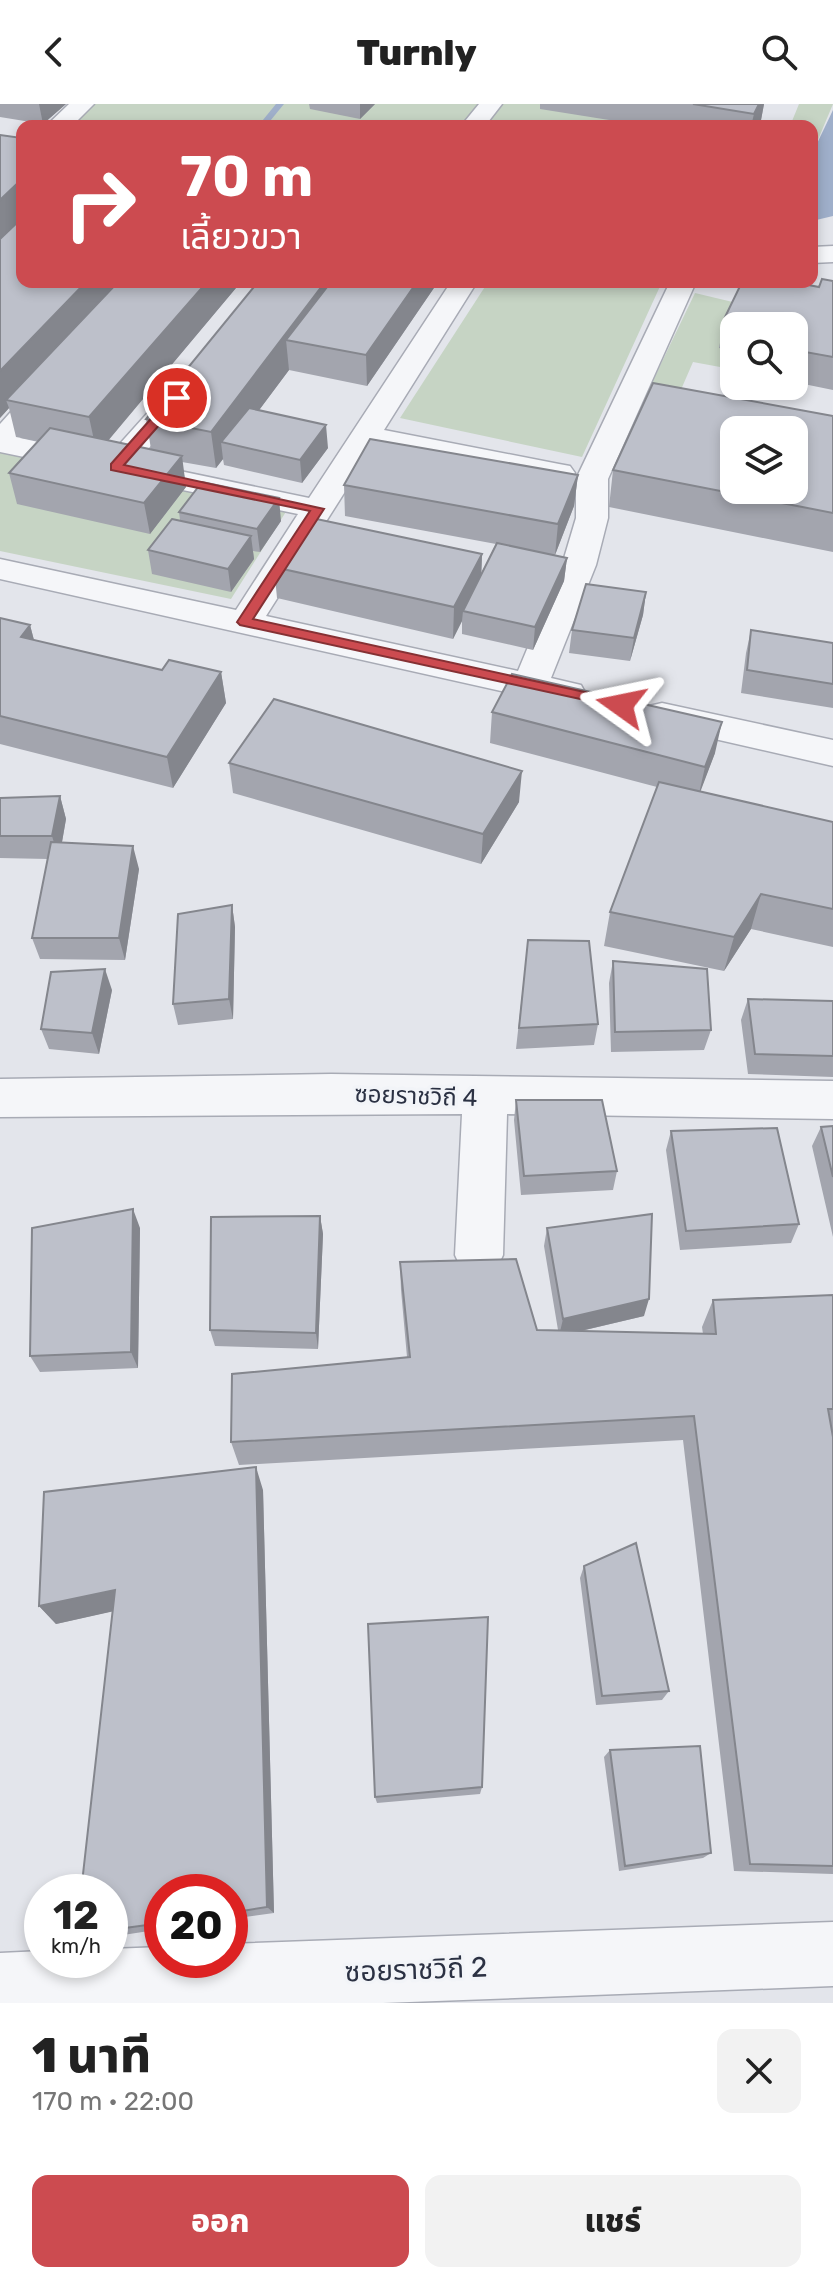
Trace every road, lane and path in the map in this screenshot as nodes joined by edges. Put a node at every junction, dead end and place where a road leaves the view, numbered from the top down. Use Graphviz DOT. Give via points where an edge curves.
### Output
graph roads {
  1 [pos="83,104"];
  2 [pos="491,104"];
  3 [pos="65,120"];
  4 [pos="478,120"];
  5 [pos="460,288"];
  6 [pos="680,288"];
  7 [pos="72,362"];
  8 [pos="207,363"];
  9 [pos="365,435"];
  10 [pos="116,467"];
  11 [pos="592,479"];
  12 [pos="318,509"];
  13 [pos="0,569"];
  14 [pos="245,622"];
  15 [pos="530,685"];
  16 [pos="833,753"];
  17 [pos="0,1098"];
  18 [pos="485,1098"];
  19 [pos="833,1100"];
  20 [pos="479,1255"];
  21 [pos="833,1954"];
  22 [pos="0,1985"];
  1 -- 3 [label="street"];
  2 -- 4 [label="street"];
  5 -- 9 [label="street"];
  6 -- 11 [label="street"];
  7 -- 10 [label="street" via="2,440"];
  8 -- 10 [label="street"];
  9 -- 11 [label="street"];
  9 -- 12 [label="street"];
  10 -- 12 [label="street"];
  11 -- 15 [label="street" via="592,518 579,565"];
  12 -- 14 [label="street"];
  13 -- 14 [label="street"];
  14 -- 15 [label="street"];
  15 -- 16 [label="street"];
  17 -- 18 [label="street, ซอยราชวิถี 4" via="331,1093"];
  18 -- 19 [label="street, ซอยราชวิถี 4"];
  18 -- 20 [label="street"];
  21 -- 22 [label="street, ซอยราชวิถี 2"];
}
